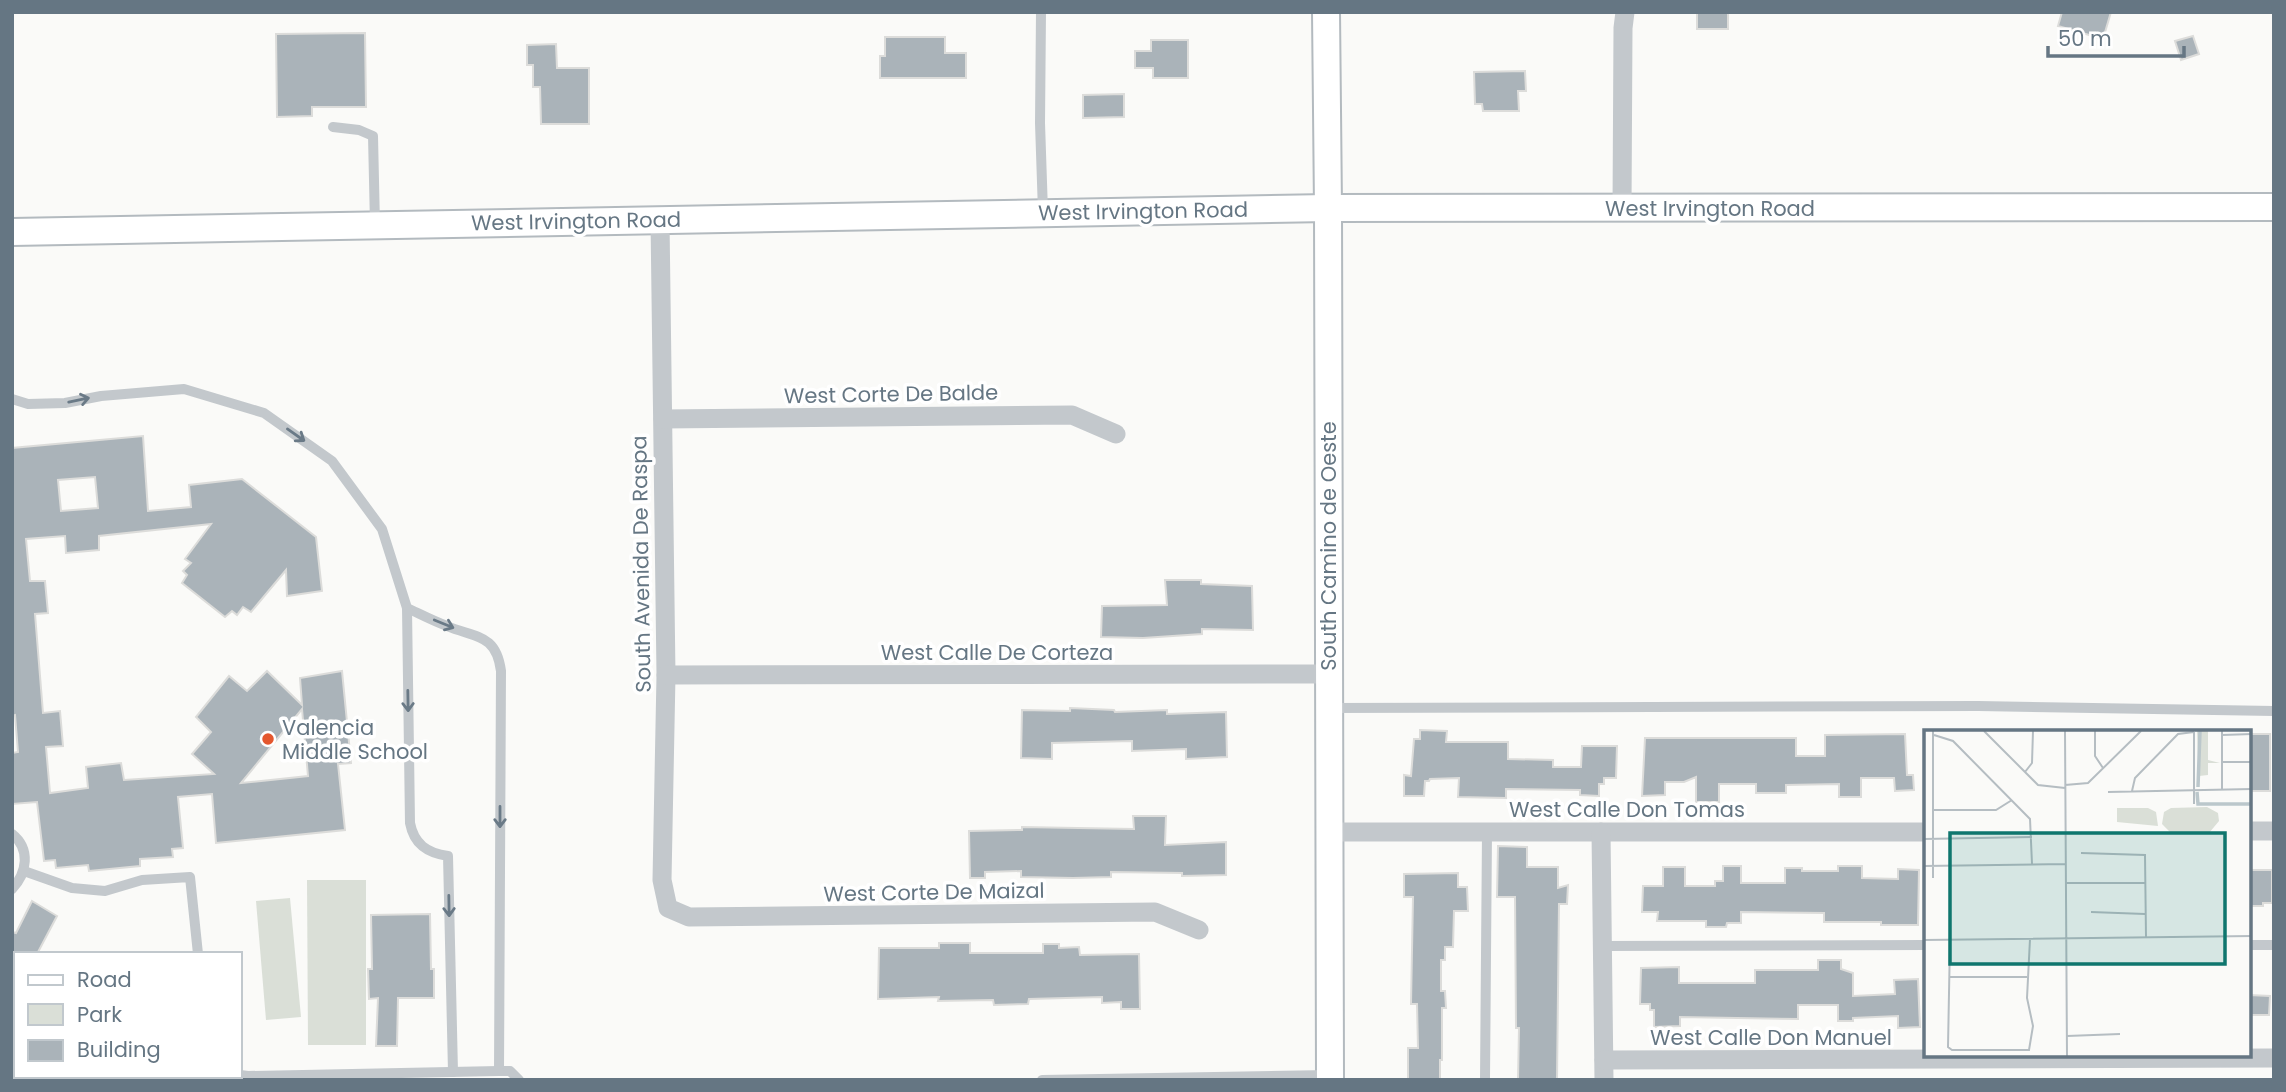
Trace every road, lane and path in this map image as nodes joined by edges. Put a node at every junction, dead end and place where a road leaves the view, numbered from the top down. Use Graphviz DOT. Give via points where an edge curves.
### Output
graph roads {
  1 [pos="1041,12"];
  2 [pos="1326,12"];
  3 [pos="1625,12"];
  4 [pos="332,127"];
  5 [pos="2274,206"];
  6 [pos="1328,208"];
  7 [pos="1622,208"];
  8 [pos="1043,213"];
  9 [pos="660,220"];
  10 [pos="375,225"];
  11 [pos="12,232"];
  12 [pos="12,399"];
  13 [pos="663,419"];
  14 [pos="1116,435"];
  15 [pos="407,608"];
  16 [pos="1328,674"];
  17 [pos="666,675"];
  18 [pos="1328,708"];
  19 [pos="2274,711"];
  20 [pos="2251,831"];
  21 [pos="2274,831"];
  22 [pos="1328,832"];
  23 [pos="1487,832"];
  24 [pos="1601,832"];
  25 [pos="1924,832"];
  26 [pos="12,834"];
  27 [pos="24,871"];
  28 [pos="12,889"];
  29 [pos="668,908"];
  30 [pos="1199,930"];
  31 [pos="2251,945"];
  32 [pos="2274,945"];
  33 [pos="1603,946"];
  34 [pos="1924,946"];
  35 [pos="198,952"];
  36 [pos="2274,1058"];
  37 [pos="1604,1070"];
  38 [pos="499,1071"];
  39 [pos="453,1072"];
  40 [pos="242,1074"];
  41 [pos="1330,1077"];
  42 [pos="519,1080"];
  43 [pos="1042,1080"];
  44 [pos="1485,1080"];
  1 -- 8 [label="lane"];
  2 -- 6 [label="main road, South Camino de Oeste"];
  3 -- 7 [label="street"];
  4 -- 10 [label="lane" via="373,136"];
  5 -- 7 [label="main road, West Irvington Road"];
  6 -- 7 [label="main road, West Irvington Road"];
  6 -- 8 [label="main road, West Irvington Road"];
  6 -- 16 [label="main road, South Camino de Oeste"];
  8 -- 9 [label="main road, West Irvington Road"];
  9 -- 10 [label="main road, West Irvington Road"];
  9 -- 13 [label="street, South Avenida De Raspa"];
  10 -- 11 [label="main road, West Irvington Road"];
  12 -- 15 [label="lane, one-way" via="29,404 65,403 184,389 264,413 332,461 382,529"];
  13 -- 14 [label="street, West Corte De Balde" via="1072,415"];
  13 -- 17 [label="street, South Avenida De Raspa"];
  15 -- 38 [label="lane, one-way" via="476,634 499,659"];
  15 -- 39 [label="lane, one-way" via="410,823 418,843 448,856"];
  16 -- 17 [label="street, West Calle De Corteza"];
  16 -- 18 [label="main road, South Camino de Oeste"];
  17 -- 29 [label="street, South Avenida De Raspa" via="662,880"];
  18 -- 19 [label="lane" via="1978,706"];
  18 -- 22 [label="main road, South Camino de Oeste"];
  20 -- 21 [label="street"];
  22 -- 23 [label="street, West Calle Don Tomas"];
  22 -- 41 [label="main road, South Camino de Oeste"];
  23 -- 24 [label="street, West Calle Don Tomas"];
  23 -- 44 [label="lane"];
  24 -- 25 [label="street, West Calle Don Tomas"];
  24 -- 33 [label="street"];
  26 -- 27 [label="lane" via="23,848"];
  27 -- 28 [label="lane"];
  27 -- 35 [label="lane" via="72,888 105,891 142,880 190,877"];
  29 -- 30 [label="street, West Corte De Maizal" via="689,917 1155,912"];
  31 -- 32 [label="lane"];
  33 -- 34 [label="lane"];
  33 -- 37 [label="street"];
  36 -- 37 [label="street, West Calle Don Manuel"];
  38 -- 39 [label="lane"];
  38 -- 42 [label="lane" via="510,1071"];
  39 -- 40 [label="lane"];
  41 -- 43 [label="lane"];
}
